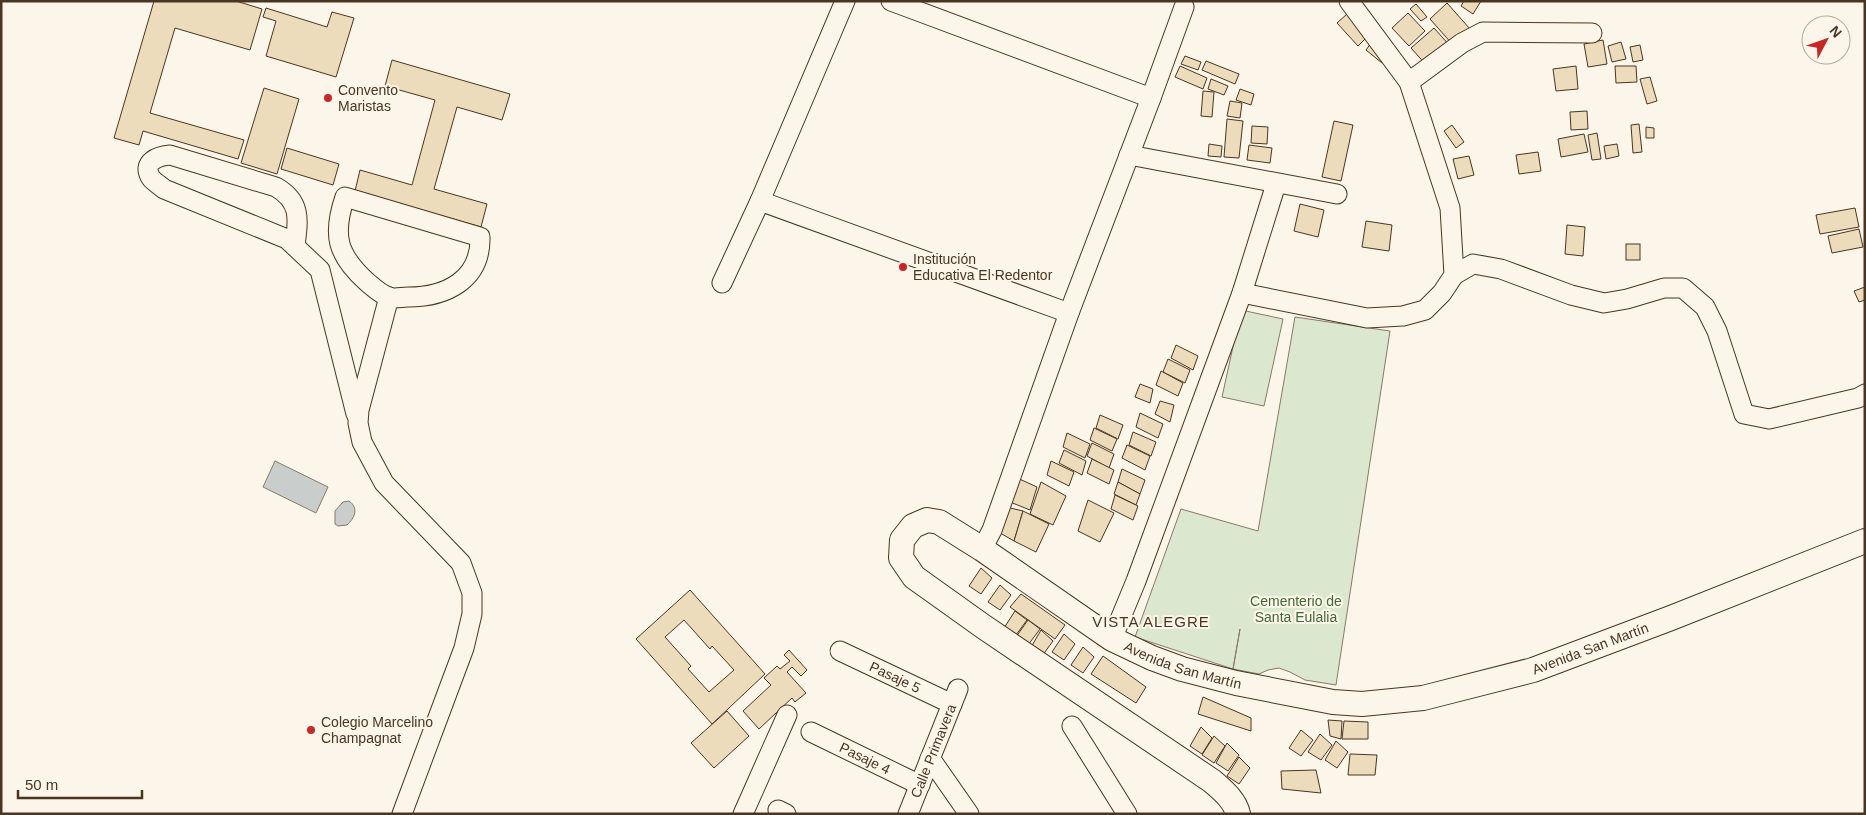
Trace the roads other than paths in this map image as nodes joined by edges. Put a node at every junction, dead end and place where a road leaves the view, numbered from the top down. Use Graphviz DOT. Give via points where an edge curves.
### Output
graph roads {
  1 [pos="845,1"];
  2 [pos="891,1"];
  3 [pos="1350,1"];
  4 [pos="1184,7"];
  5 [pos="1592,33"];
  6 [pos="1408,82"];
  7 [pos="1151,98"];
  8 [pos="1129,155"];
  9 [pos="1276,184"];
  10 [pos="1337,194"];
  11 [pos="760,201"];
  12 [pos="295,246"];
  13 [pos="1454,274"];
  14 [pos="722,283"];
  15 [pos="1242,293"];
  16 [pos="389,297"];
  17 [pos="1069,313"];
  18 [pos="1865,394"];
  19 [pos="358,423"];
  20 [pos="1865,540"];
  21 [pos="982,549"];
  22 [pos="1112,639"];
  23 [pos="840,651"];
  24 [pos="955,697"];
  25 [pos="786,715"];
  26 [pos="1072,726"];
  27 [pos="811,732"];
  28 [pos="930,758"];
  29 [pos="920,785"];
  30 [pos="1233,812"];
  31 [pos="402,814"];
  32 [pos="743,814"];
  33 [pos="908,814"];
  34 [pos="969,814"];
  35 [pos="1127,814"];
  1 -- 11 [label="street"];
  2 -- 7 [label="street"];
  3 -- 6 [label="street"];
  4 -- 7 [label="street"];
  5 -- 6 [label="street" via="1483,32"];
  6 -- 13 [label="street" via="1450,208"];
  7 -- 8 [label="street"];
  8 -- 9 [label="street"];
  8 -- 17 [label="street"];
  9 -- 10 [label="street"];
  9 -- 15 [label="street"];
  11 -- 14 [label="street"];
  11 -- 17 [label="street"];
  12 -- 12 [label="street" via="287,239 164,189 151,178 149,167 152,161 158,156 170,155 276,186 291,197 298,219"];
  12 -- 19 [label="street" via="320,270"];
  13 -- 15 [label="street" via="1442,293 1425,310 1403,316 1367,318"];
  13 -- 18 [label="street" via="1473,264 1501,269 1571,295 1604,303 1664,288 1683,288 1704,307 1717,331 1744,414 1768,419"];
  15 -- 22 [label="street"];
  16 -- 16 [label="street" via="362,277 340,248 338,216 345,197 480,237 475,263 456,285 425,297"];
  16 -- 19 [label="street"];
  17 -- 21 [label="street" via="992,530"];
  19 -- 31 [label="street" via="362,442 384,483 461,563 472,593 472,614 464,648"];
  20 -- 22 [label="main road, Avenida San Martín" via="1533,670 1423,698 1362,704 1313,698 1182,669"];
  21 -- 22 [label="main road, Avenida San Martín"];
  21 -- 30 [label="main road, Avenida San Martín" via="939,522 927,520 913,526 902,540 901,558 914,576 960,610 1212,780 1225,792"];
  23 -- 24 [label="street, Pasaje 5"];
  24 -- 28 [label="street, Calle Primavera"];
  25 -- 32 [label="street"];
  26 -- 35 [label="street"];
  27 -- 29 [label="street, Pasaje 4"];
  28 -- 29 [label="street, Calle Primavera"];
  28 -- 34 [label="street"];
  29 -- 33 [label="street, Calle Primavera"];
}
